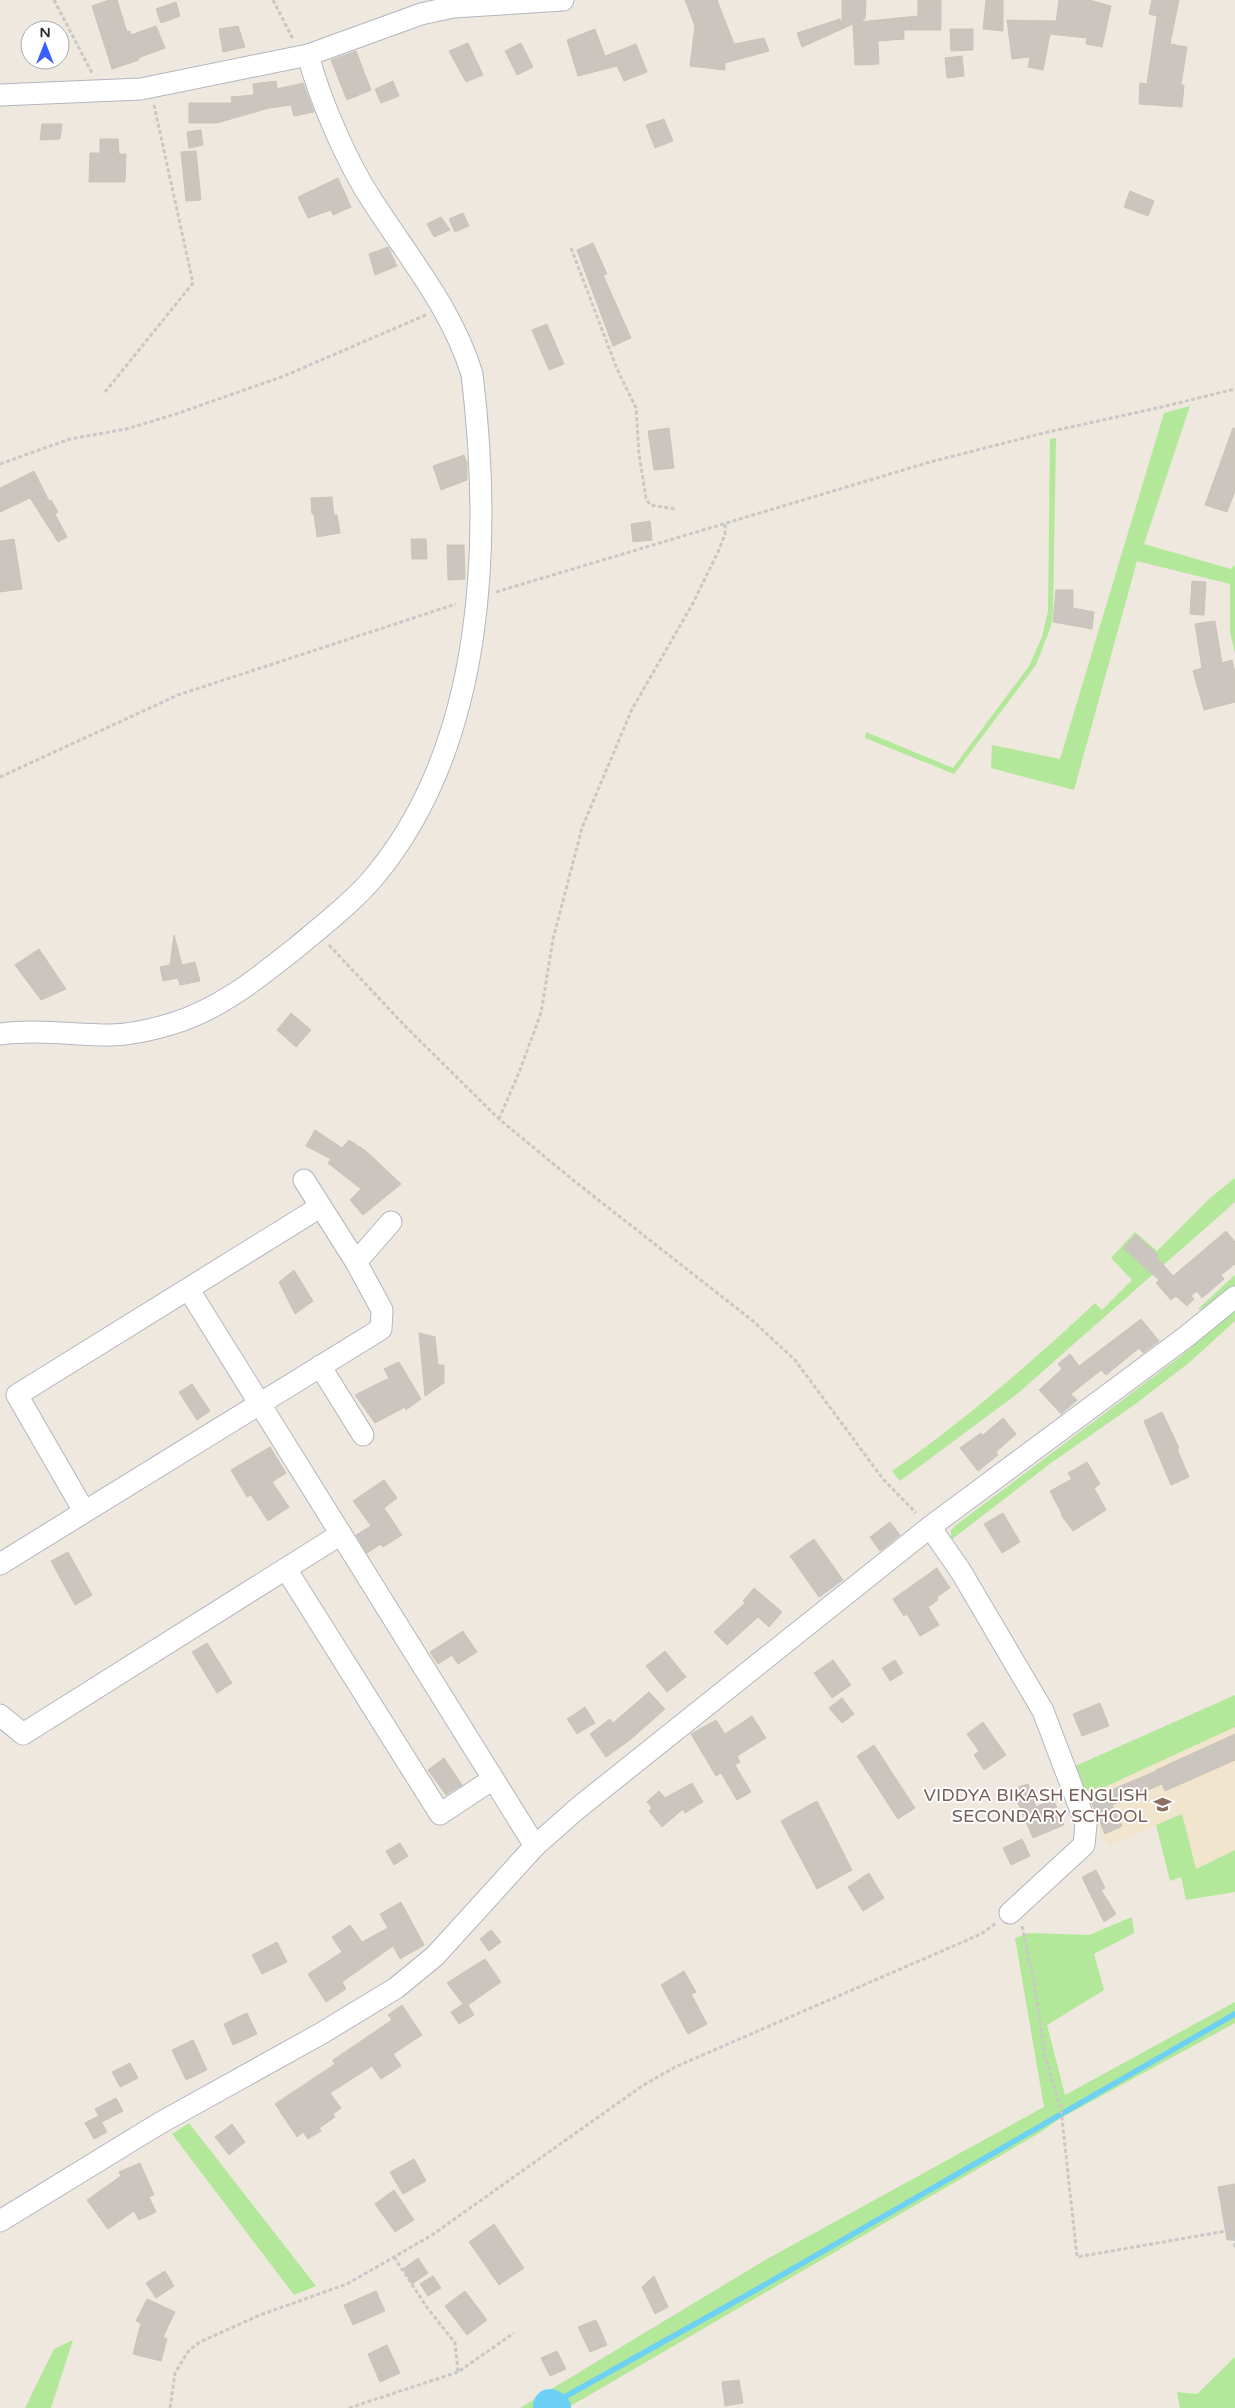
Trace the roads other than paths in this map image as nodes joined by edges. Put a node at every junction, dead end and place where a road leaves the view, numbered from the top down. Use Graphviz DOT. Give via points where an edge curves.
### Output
graph roads {
  1 [pos="563,0"];
  2 [pos="454,4"];
  3 [pos="308,56"];
  4 [pos="0,95"];
  5 [pos="0,1034"];
  6 [pos="304,1180"];
  7 [pos="320,1207"];
  8 [pos="391,1222"];
  9 [pos="356,1262"];
  10 [pos="189,1290"];
  11 [pos="1235,1297"];
  12 [pos="320,1366"];
  13 [pos="260,1404"];
  14 [pos="363,1435"];
  15 [pos="84,1510"];
  16 [pos="930,1527"];
  17 [pos="341,1534"];
  18 [pos="0,1564"];
  19 [pos="286,1569"];
  20 [pos="0,1715"];
  21 [pos="493,1779"];
  22 [pos="536,1846"];
  23 [pos="1013,1909"];
  24 [pos="0,2221"];
  1 -- 2 [label="street"];
  2 -- 3 [label="street"];
  3 -- 4 [label="street" via="150,87"];
  3 -- 5 [label="street" via="316,84 358,176 442,306 472,374 481,501 478,597 468,667 438,771 411,825 374,877 316,931 226,1000 173,1023 139,1032 111,1035 26,1030"];
  6 -- 7 [label="street"];
  7 -- 9 [label="street"];
  7 -- 10 [label="street"];
  8 -- 9 [label="street"];
  9 -- 12 [label="street" via="382,1310 381,1329"];
  10 -- 13 [label="street"];
  10 -- 15 [label="street" via="17,1395"];
  11 -- 16 [label="street" via="1180,1342"];
  12 -- 13 [label="street"];
  12 -- 14 [label="street"];
  13 -- 15 [label="street"];
  13 -- 17 [label="street"];
  15 -- 18 [label="street"];
  16 -- 22 [label="street" via="578,1808"];
  16 -- 23 [label="street" via="960,1570 1043,1711 1086,1824 1084,1845"];
  17 -- 19 [label="street"];
  17 -- 21 [label="street"];
  19 -- 20 [label="street" via="23,1734"];
  19 -- 21 [label="street" via="440,1814"];
  21 -- 22 [label="street"];
  22 -- 24 [label="street" via="435,1956 396,1988"];
}
